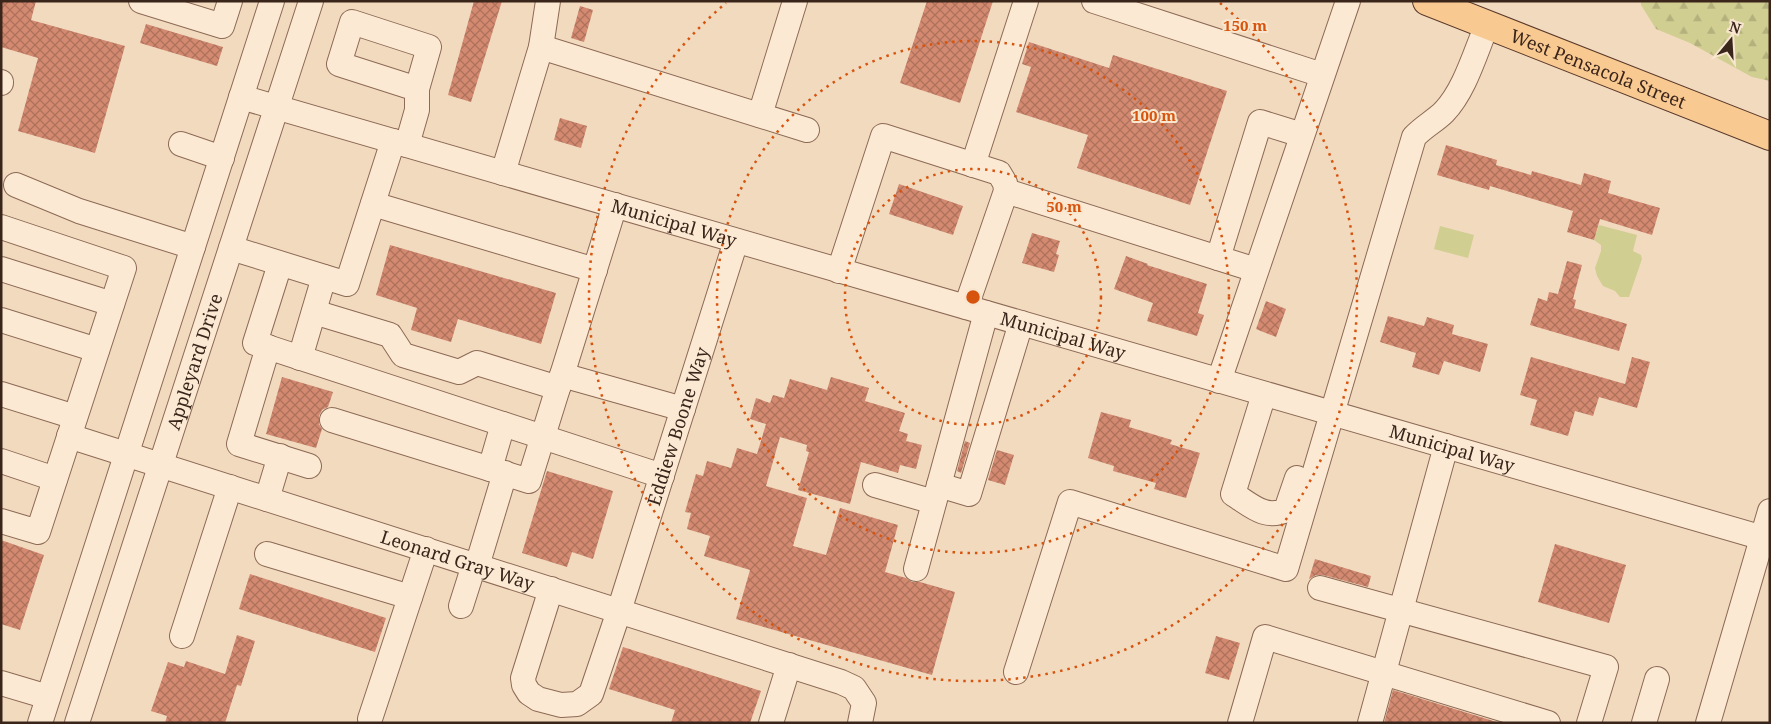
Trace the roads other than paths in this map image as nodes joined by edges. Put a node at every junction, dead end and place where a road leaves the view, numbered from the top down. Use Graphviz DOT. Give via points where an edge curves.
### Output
graph roads {
  1 [pos="141,1"];
  2 [pos="230,1"];
  3 [pos="272,1"];
  4 [pos="311,1"];
  5 [pos="548,1"];
  6 [pos="795,1"];
  7 [pos="1026,1"];
  8 [pos="1094,1"];
  9 [pos="1348,1"];
  10 [pos="1430,2"];
  11 [pos="1487,25"];
  12 [pos="542,47"];
  13 [pos="1322,75"];
  14 [pos="417,89"];
  15 [pos="241,97"];
  16 [pos="277,108"];
  17 [pos="760,115"];
  18 [pos="807,130"];
  19 [pos="1302,136"];
  20 [pos="1770,136"];
  21 [pos="400,143"];
  22 [pos="181,144"];
  23 [pos="222,158"];
  24 [pos="973,164"];
  25 [pos="503,173"];
  26 [pos="16,185"];
  27 [pos="1006,191"];
  28 [pos="373,204"];
  29 [pos="615,206"];
  30 [pos="1,227"];
  31 [pos="736,241"];
  32 [pos="193,247"];
  33 [pos="231,248"];
  34 [pos="1218,258"];
  35 [pos="280,264"];
  36 [pos="1,269"];
  37 [pos="595,270"];
  38 [pos="1256,270"];
  39 [pos="839,271"];
  40 [pos="324,277"];
  41 [pos="112,304"];
  42 [pos="976,310"];
  43 [pos="314,312"];
  44 [pos="1,320"];
  45 [pos="1020,323"];
  46 [pos="268,347"];
  47 [pos="97,350"];
  48 [pos="300,358"];
  49 [pos="1218,381"];
  50 [pos="560,382"];
  51 [pos="1,394"];
  52 [pos="1264,394"];
  53 [pos="683,409"];
  54 [pos="1333,414"];
  55 [pos="332,420"];
  56 [pos="502,424"];
  57 [pos="72,426"];
  58 [pos="543,437"];
  59 [pos="1446,446"];
  60 [pos="127,454"];
  61 [pos="280,456"];
  62 [pos="1,461"];
  63 [pos="160,465"];
  64 [pos="309,466"];
  65 [pos="498,471"];
  66 [pos="662,476"];
  67 [pos="55,478"];
  68 [pos="875,485"];
  69 [pos="230,487"];
  70 [pos="936,493"];
  71 [pos="1299,497"];
  72 [pos="267,499"];
  73 [pos="1770,512"];
  74 [pos="1,521"];
  75 [pos="1766,539"];
  76 [pos="426,550"];
  77 [pos="267,554"];
  78 [pos="475,565"];
  79 [pos="916,569"];
  80 [pos="1320,588"];
  81 [pos="551,589"];
  82 [pos="410,598"];
  83 [pos="461,606"];
  84 [pos="1401,610"];
  85 [pos="619,611"];
  86 [pos="182,636"];
  87 [pos="789,665"];
  88 [pos="1016,672"];
  89 [pos="1384,673"];
  90 [pos="1657,679"];
  91 [pos="1,682"];
  92 [pos="48,697"];
  93 [pos="370,719"];
  94 [pos="1247,721"];
  95 [pos="40,723"];
  96 [pos="77,723"];
  97 [pos="771,723"];
  98 [pos="860,723"];
  99 [pos="1370,723"];
  100 [pos="1548,723"];
  101 [pos="1590,723"];
  102 [pos="1644,723"];
  103 [pos="1708,723"];
  1 -- 2 [label="street" via="222,26"];
  3 -- 15 [label="street, Appleyard Drive"];
  4 -- 16 [label="street, Appleyard Drive"];
  5 -- 12 [label="street"];
  6 -- 17 [label="street"];
  7 -- 24 [label="street"];
  8 -- 13 [label="street"];
  9 -- 13 [label="street"];
  10 -- 11 [label="main road, West Pensacola Street"];
  11 -- 20 [label="main road, West Pensacola Street"];
  11 -- 54 [label="street" via="1452,102 1414,136"];
  12 -- 17 [label="street"];
  12 -- 25 [label="street"];
  13 -- 19 [label="street"];
  14 -- 21 [label="street" via="417,110"];
  15 -- 16 [label="street, Municipal Way"];
  15 -- 23 [label="street, Appleyard Drive"];
  16 -- 21 [label="street, Municipal Way"];
  16 -- 33 [label="street, Appleyard Drive"];
  17 -- 18 [label="street"];
  19 -- 34 [label="street" via="1260,122"];
  19 -- 38 [label="street"];
  21 -- 25 [label="street, Municipal Way"];
  21 -- 28 [label="street"];
  22 -- 23 [label="street"];
  23 -- 32 [label="street, Appleyard Drive"];
  24 -- 27 [label="street" via="999,173"];
  24 -- 39 [label="street" via="883,136"];
  25 -- 29 [label="street, Municipal Way"];
  26 -- 32 [label="street" via="79,211"];
  27 -- 34 [label="street"];
  27 -- 42 [label="street"];
  28 -- 37 [label="street"];
  28 -- 40 [label="street" via="347,284"];
  29 -- 31 [label="street, Municipal Way"];
  29 -- 37 [label="street"];
  30 -- 41 [label="street" via="124,268"];
  31 -- 39 [label="street, Municipal Way"];
  31 -- 53 [label="street, Eddiew Boone Way"];
  32 -- 60 [label="street, Appleyard Drive"];
  33 -- 35 [label="street"];
  33 -- 63 [label="street, Appleyard Drive"];
  34 -- 38 [label="street"];
  35 -- 40 [label="street"];
  35 -- 46 [label="street" via="256,343"];
  36 -- 41 [label="street"];
  37 -- 50 [label="street"];
  38 -- 49 [label="street"];
  39 -- 42 [label="street, Municipal Way"];
  40 -- 43 [label="street"];
  41 -- 47 [label="street"];
  42 -- 45 [label="street, Municipal Way"];
  42 -- 70 [label="street"];
  43 -- 48 [label="street"];
  43 -- 50 [label="street" via="390,335 403,355 458,372 477,363"];
  44 -- 47 [label="street"];
  45 -- 49 [label="street, Municipal Way"];
  45 -- 70 [label="street" via="969,494"];
  46 -- 48 [label="street"];
  46 -- 61 [label="street" via="239,444"];
  47 -- 57 [label="street"];
  48 -- 56 [label="street"];
  49 -- 52 [label="street, Municipal Way"];
  50 -- 53 [label="street"];
  50 -- 58 [label="street"];
  51 -- 57 [label="street, Leonard Gray Way"];
  52 -- 54 [label="street, Municipal Way"];
  52 -- 71 [label="street" via="1233,494 1261,511 1274,514 1286,510"];
  53 -- 66 [label="street, Eddiew Boone Way"];
  54 -- 59 [label="street, Municipal Way"];
  54 -- 71 [label="street" via="1321,454"];
  55 -- 65 [label="street"];
  56 -- 58 [label="street"];
  56 -- 65 [label="street"];
  57 -- 60 [label="street, Leonard Gray Way"];
  57 -- 67 [label="street"];
  58 -- 65 [label="street" via="529,481"];
  58 -- 66 [label="street"];
  59 -- 75 [label="street, Municipal Way"];
  59 -- 84 [label="street"];
  60 -- 63 [label="street, Leonard Gray Way"];
  60 -- 92 [label="street, Appleyard Drive"];
  61 -- 64 [label="street"];
  61 -- 72 [label="street"];
  62 -- 67 [label="street"];
  63 -- 69 [label="street, Leonard Gray Way"];
  63 -- 96 [label="street, Appleyard Drive"];
  65 -- 78 [label="street"];
  66 -- 85 [label="street, Eddiew Boone Way"];
  67 -- 74 [label="street" via="38,532"];
  68 -- 70 [label="street"];
  69 -- 72 [label="street, Leonard Gray Way"];
  69 -- 86 [label="street"];
  70 -- 79 [label="street"];
  71 -- 88 [label="street" via="1286,569 1070,502"];
  72 -- 76 [label="street, Leonard Gray Way"];
  73 -- 75 [label="street"];
  75 -- 103 [label="street"];
  76 -- 78 [label="street, Leonard Gray Way"];
  76 -- 82 [label="street"];
  77 -- 82 [label="street"];
  78 -- 81 [label="street, Leonard Gray Way"];
  78 -- 83 [label="street"];
  80 -- 84 [label="street"];
  81 -- 85 [label="street, Leonard Gray Way"];
  81 -- 85 [label="street, Eddiew Boone Way" via="523,678 529,693 538,699 561,705 577,704 591,694"];
  82 -- 93 [label="street"];
  84 -- 89 [label="street"];
  84 -- 101 [label="street" via="1606,667"];
  85 -- 87 [label="street, Leonard Gray Way"];
  87 -- 97 [label="street"];
  87 -- 98 [label="street, Leonard Gray Way" via="854,688 864,703"];
  89 -- 94 [label="street" via="1265,637"];
  89 -- 99 [label="street"];
  89 -- 100 [label="street"];
  90 -- 102 [label="street"];
  91 -- 92 [label="street"];
  92 -- 95 [label="street, Appleyard Drive"];
}
